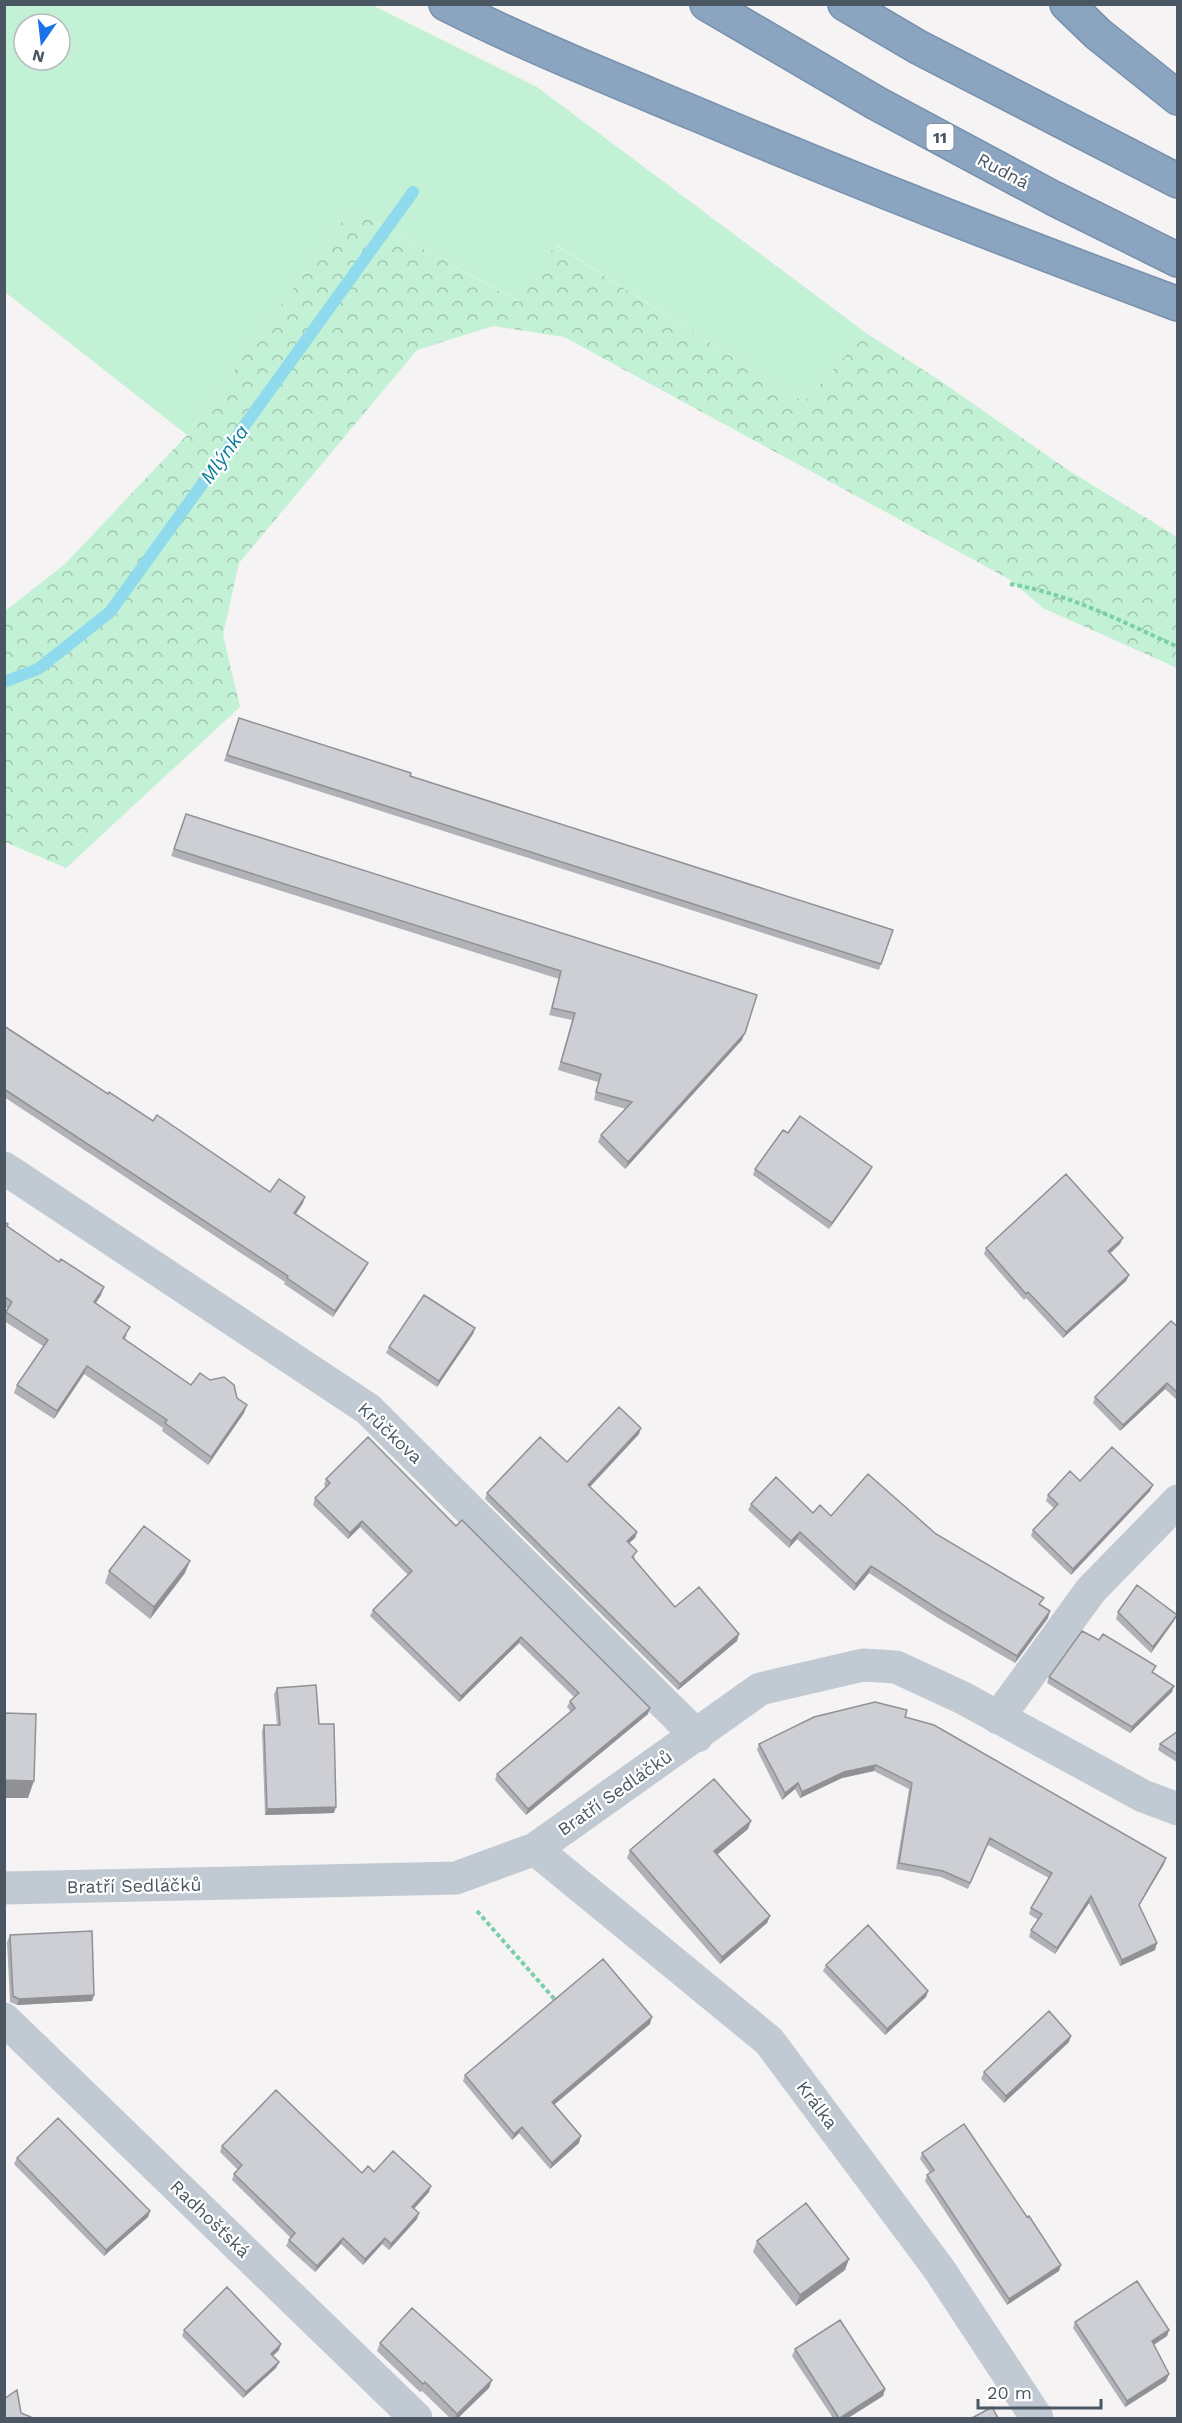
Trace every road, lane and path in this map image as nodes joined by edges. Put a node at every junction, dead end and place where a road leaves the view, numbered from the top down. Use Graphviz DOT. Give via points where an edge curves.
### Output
graph roads {
  1 [pos="446,4"];
  2 [pos="707,4"];
  3 [pos="845,4"];
  4 [pos="1066,4"];
  5 [pos="1178,98"];
  6 [pos="1178,181"];
  7 [pos="1178,260"];
  8 [pos="1178,304"];
  9 [pos="1010,584"];
  10 [pos="1178,646"];
  11 [pos="4,1168"];
  12 [pos="1178,1501"];
  13 [pos="998,1718"];
  14 [pos="697,1736"];
  15 [pos="1178,1809"];
  16 [pos="535,1849"];
  17 [pos="456,1878"];
  18 [pos="4,1888"];
  19 [pos="557,2002"];
  20 [pos="4,2019"];
  21 [pos="416,2418"];
  22 [pos="1037,2418"];
  1 -- 8 [label="highway" via="503,33 768,144"];
  2 -- 7 [label="highway, Rudná / 11" via="876,103"];
  3 -- 6 [label="highway" via="929,53"];
  4 -- 5 [label="highway"];
  9 -- 10 [label="path" via="1071,598"];
  11 -- 14 [label="street, Krůčkova" via="368,1409"];
  12 -- 13 [label="street" via="1091,1590"];
  13 -- 14 [label="street, Bratří Sedláčků" via="896,1667 863,1665 760,1689"];
  13 -- 15 [label="street, Bratří Sedláčků" via="1143,1796"];
  14 -- 16 [label="street, Bratří Sedláčků"];
  16 -- 17 [label="street, Bratří Sedláčků"];
  16 -- 22 [label="street, Králka" via="769,2041 939,2269"];
  17 -- 18 [label="street, Bratří Sedláčků"];
  17 -- 19 [label="path" via="467,1900"];
  20 -- 21 [label="street, Radhošťská"];
}
